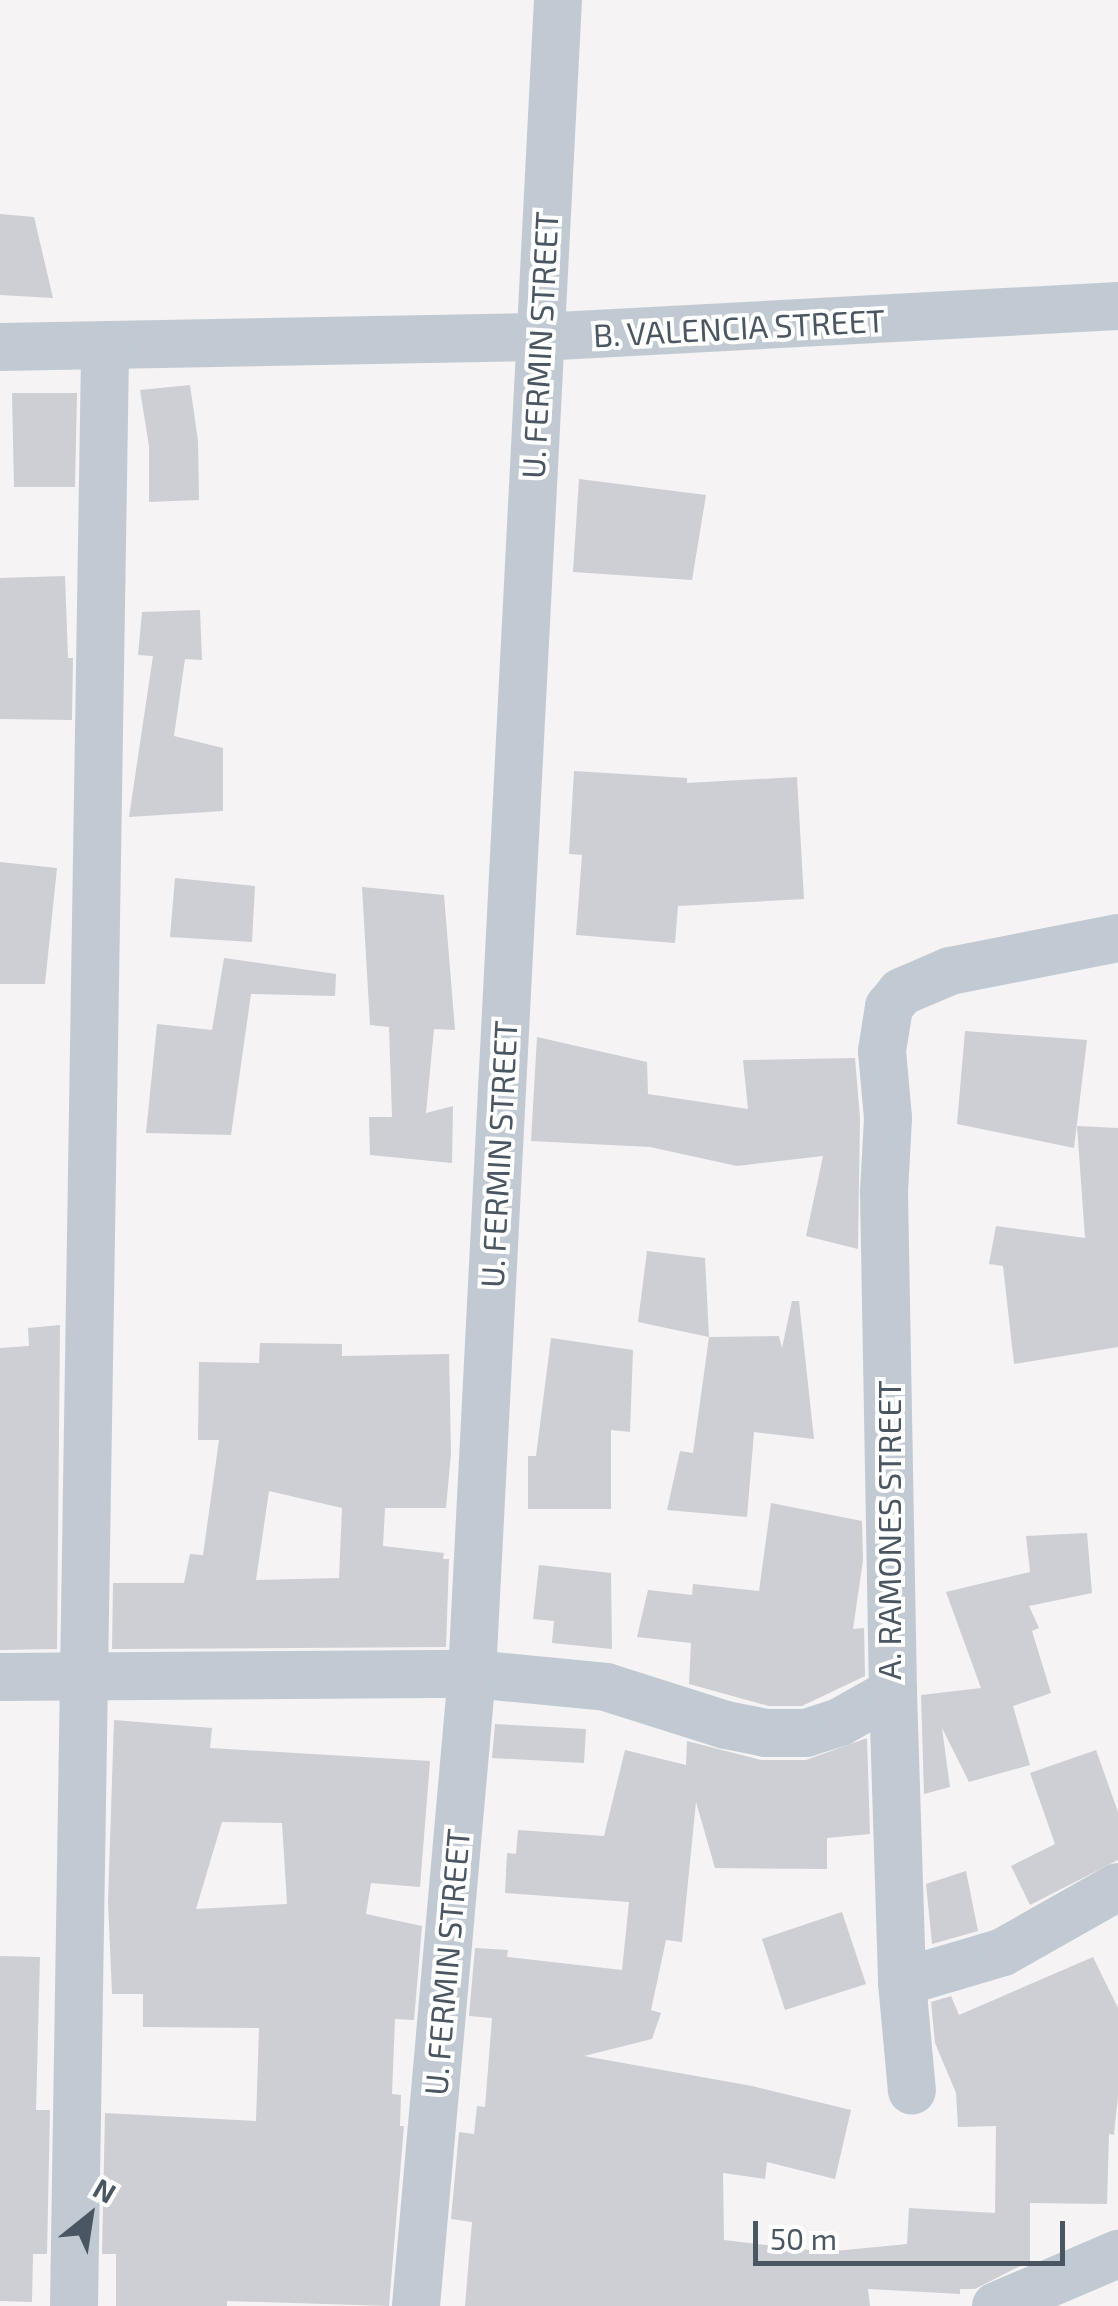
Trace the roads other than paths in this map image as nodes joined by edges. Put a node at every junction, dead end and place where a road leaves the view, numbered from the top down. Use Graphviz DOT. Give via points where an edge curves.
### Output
graph roads {
  1 [pos="558,0"];
  2 [pos="1118,306"];
  3 [pos="538,337"];
  4 [pos="0,346"];
  5 [pos="104,346"];
  6 [pos="1118,938"];
  7 [pos="472,1674"];
  8 [pos="0,1677"];
  9 [pos="83,1677"];
  10 [pos="892,1692"];
  11 [pos="1118,1887"];
  12 [pos="902,1982"];
  13 [pos="912,2091"];
  14 [pos="1118,2254"];
  15 [pos="74,2306"];
  16 [pos="416,2306"];
  17 [pos="996,2306"];
  1 -- 3 [label="street, U. FERMIN STREET"];
  2 -- 3 [label="street, B. VALENCIA STREET"];
  3 -- 5 [label="street, B. VALENCIA STREET"];
  3 -- 7 [label="street, U. FERMIN STREET"];
  4 -- 5 [label="street, B. VALENCIA STREET"];
  5 -- 9 [label="street"];
  6 -- 10 [label="street, A. RAMONES STREET" via="950,971 901,992 889,1007 882,1051"];
  7 -- 9 [label="street, A. RAMONES STREET"];
  7 -- 10 [label="street, A. RAMONES STREET" via="606,1687 766,1733 806,1733 840,1722"];
  7 -- 16 [label="street, U. FERMIN STREET"];
  8 -- 9 [label="street, A. RAMONES STREET"];
  9 -- 15 [label="street"];
  10 -- 12 [label="street"];
  11 -- 12 [label="street" via="1002,1952"];
  12 -- 13 [label="street"];
  14 -- 17 [label="street"];
}
